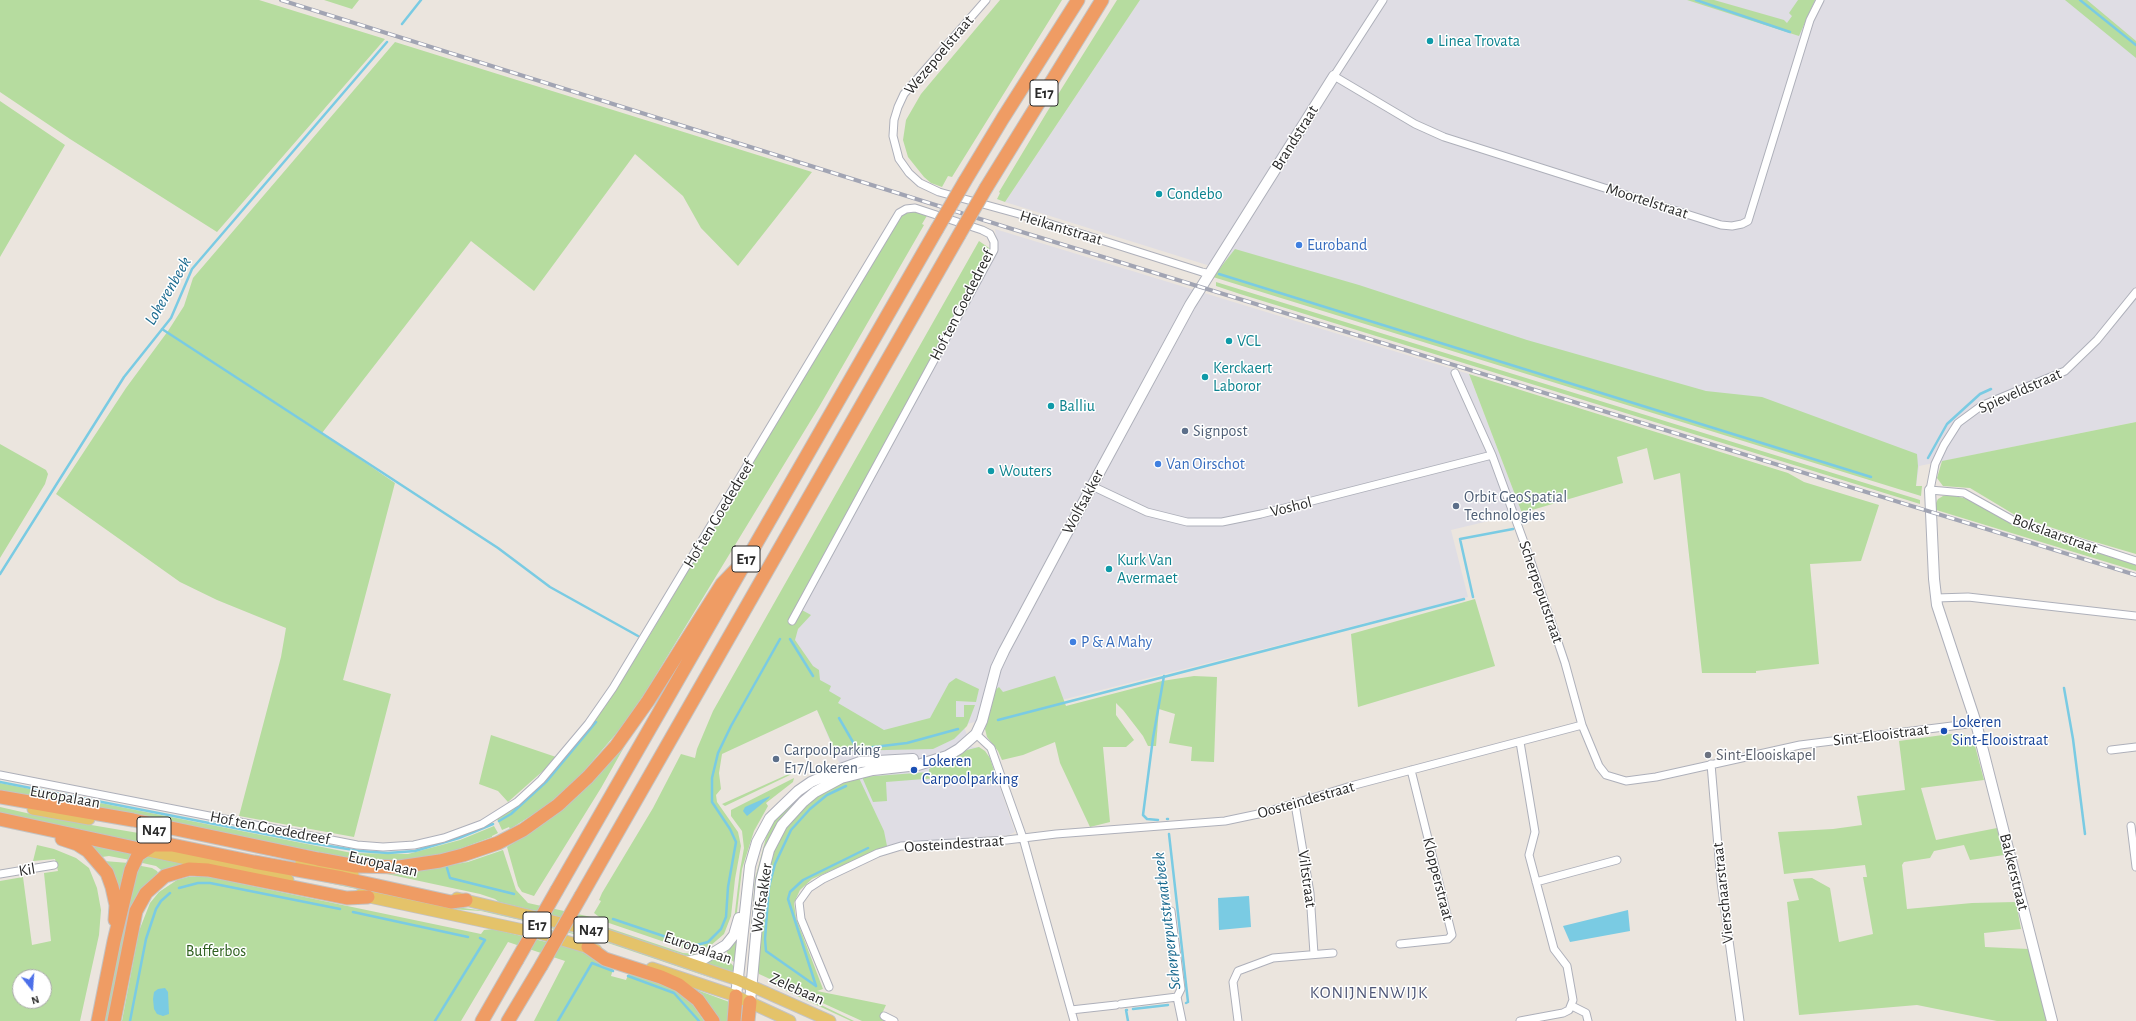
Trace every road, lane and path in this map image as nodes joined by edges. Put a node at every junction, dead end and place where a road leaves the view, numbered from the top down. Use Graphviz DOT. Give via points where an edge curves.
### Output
graph roads {
  1 [pos="986,0"];
  2 [pos="1078,0"];
  3 [pos="1102,0"];
  4 [pos="1383,0"];
  5 [pos="1820,0"];
  6 [pos="1334,76"];
  7 [pos="913,178"];
  8 [pos="1208,278"];
  9 [pos="2136,292"];
  10 [pos="1455,373"];
  11 [pos="1492,455"];
  12 [pos="1092,486"];
  13 [pos="1930,490"];
  14 [pos="747,558"];
  15 [pos="2136,561"];
  16 [pos="1936,598"];
  17 [pos="2136,616"];
  18 [pos="792,621"];
  19 [pos="1976,723"];
  20 [pos="1582,725"];
  21 [pos="976,734"];
  22 [pos="1520,742"];
  23 [pos="2136,747"];
  24 [pos="2111,750"];
  25 [pos="935,760"];
  26 [pos="1711,764"];
  27 [pos="1410,770"];
  28 [pos="0,775"];
  29 [pos="0,797"];
  30 [pos="0,802"];
  31 [pos="1295,804"];
  32 [pos="0,819"];
  33 [pos="2131,826"];
  34 [pos="45,829"];
  35 [pos="1024,838"];
  36 [pos="2134,840"];
  37 [pos="757,842"];
  38 [pos="144,850"];
  39 [pos="1618,860"];
  40 [pos="54,865"];
  41 [pos="2136,867"];
  42 [pos="0,874"];
  43 [pos="1536,882"];
  44 [pos="368,896"];
  45 [pos="466,900"];
  46 [pos="1171,911"];
  47 [pos="114,941"];
  48 [pos="1400,944"];
  49 [pos="588,947"];
  50 [pos="1333,953"];
  51 [pos="1314,954"];
  52 [pos="686,962"];
  53 [pos="738,980"];
  54 [pos="752,986"];
  55 [pos="829,987"];
  56 [pos="736,996"];
  57 [pos="1177,997"];
  58 [pos="750,1002"];
  59 [pos="1572,1006"];
  60 [pos="1071,1010"];
  61 [pos="884,1016"];
  62 [pos="98,1021"];
  63 [pos="114,1021"];
  64 [pos="482,1021"];
  65 [pos="508,1021"];
  66 [pos="713,1021"];
  67 [pos="734,1021"];
  68 [pos="748,1021"];
  69 [pos="790,1021"];
  70 [pos="830,1021"];
  71 [pos="894,1021"];
  72 [pos="1074,1021"];
  73 [pos="1182,1021"];
  74 [pos="1238,1021"];
  75 [pos="1520,1021"];
  76 [pos="1588,1021"];
  77 [pos="1740,1021"];
  78 [pos="2052,1021"];
  1 -- 7 [label="street, Wezepoelstraat" via="904,94 898,107 893,136 899,159"];
  2 -- 14 [label="highway, E17, bridge" via="965,181"];
  3 -- 65 [label="highway, E17, bridge" via="986,188"];
  4 -- 6 [label="street, Brandstraat"];
  5 -- 6 [label="street, Moortelstraat" via="1810,20 1752,210 1748,221 1742,224 1721,225 1444,137 1415,124"];
  6 -- 8 [label="street, Brandstraat"];
  7 -- 8 [label="street, Heikantstraat" via="939,192 1019,214 1206,273"];
  8 -- 12 [label="street, Wolfsakker" via="1190,305"];
  9 -- 13 [label="street, Spieveldstraat" via="2097,340 2065,372 1981,406 1958,423 1935,464"];
  10 -- 11 [label="street, Scherpeputstraat"];
  11 -- 12 [label="street, Voshol" via="1222,522 1187,522 1147,512"];
  11 -- 20 [label="street, Scherpeputstraat" via="1532,563 1565,663"];
  12 -- 21 [label="street, Wolfsakker" via="996,668 982,722"];
  13 -- 15 [label="street, Bokslaarstraat" via="1964,493 2016,522"];
  13 -- 16 [label="street, Spieveldstraat"];
  14 -- 29 [label="highway" via="722,584 639,714 616,746 588,777 558,805 523,830 463,856 399,867 356,866 133,820"];
  14 -- 64 [label="highway, E17, bridge"];
  16 -- 17 [label="street" via="1968,597"];
  16 -- 19 [label="street"];
  18 -- 28 [label="street, Hof ten Goededreef" via="994,250 990,234 982,230 915,208 899,213 613,688 588,724 541,780 511,806 482,824 444,838 414,845 357,845"];
  19 -- 26 [label="street, Sint-Elooistraat" via="1800,745"];
  19 -- 78 [label="street, Bakkerstraat"];
  20 -- 22 [label="street, Oosteindestraat"];
  20 -- 26 [label="street, Sint-Elooistraat" via="1599,766 1606,775 1616,780 1656,777"];
  21 -- 25 [label="street, Wolfsakker" via="953,753"];
  21 -- 35 [label="street" via="991,748"];
  22 -- 27 [label="street, Oosteindestraat"];
  22 -- 43 [label="street" via="1535,832 1535,840 1529,855"];
  23 -- 24 [label="street"];
  25 -- 37 [label="street, Wolfsakker" via="871,761 838,770 811,782 770,818"];
  25 -- 54 [label="street, Wolfsakker" via="918,765 861,772 841,778 815,792 782,825 769,850 761,881"];
  26 -- 77 [label="street, Vierschaarstraat" via="1721,882"];
  27 -- 31 [label="street, Oosteindestraat"];
  27 -- 48 [label="street, Klopperstraat" via="1452,935 1448,939"];
  30 -- 45 [label="main road, Europalaan / N47" via="207,841"];
  31 -- 35 [label="street, Oosteindestraat" via="1225,821"];
  31 -- 51 [label="street, Viltstraat" via="1310,893"];
  32 -- 34 [label="highway, Europalaan / N47"];
  33 -- 36 [label="street"];
  34 -- 38 [label="highway, Europalaan / N47"];
  34 -- 47 [label="highway" via="88,851 107,873 116,905"];
  35 -- 55 [label="street, Oosteindestraat" via="901,846 858,862 809,888 799,902 801,919"];
  35 -- 60 [label="street, Oosteindestraat"];
  36 -- 41 [label="street"];
  37 -- 52 [label="street, Wolfsakker" via="744,868 739,918 734,934 717,952"];
  37 -- 53 [label="street, Wolfsakker" via="746,894"];
  38 -- 44 [label="main road, Europalaan / N47"];
  38 -- 45 [label="highway" via="153,845 172,845 451,902"];
  38 -- 47 [label="highway" via="131,870"];
  39 -- 43 [label="street"];
  40 -- 42 [label="street, Kil"];
  43 -- 59 [label="street" via="1554,949 1567,966"];
  44 -- 49 [label="main road, Europalaan / N47" via="542,934"];
  44 -- 63 [label="highway" via="347,898 208,870 189,869 165,876 146,893 136,911"];
  45 -- 52 [label="main road, Europalaan / N47" via="598,932"];
  46 -- 57 [label="street" via="1181,989"];
  47 -- 62 [label="highway"];
  49 -- 56 [label="main road, Europalaan / N47"];
  49 -- 66 [label="highway" via="605,959 679,985 698,1000"];
  50 -- 51 [label="street"];
  51 -- 74 [label="street" via="1273,958 1238,971 1233,982"];
  52 -- 53 [label="main road, Europalaan / N47"];
  53 -- 54 [label="main road, Europalaan / N47"];
  53 -- 56 [label="street, Wolfsakker"];
  54 -- 58 [label="street, Wolfsakker"];
  54 -- 70 [label="main road, Zelebaan / N47"];
  56 -- 58 [label="main road, Europalaan / N47"];
  56 -- 67 [label="highway"];
  57 -- 60 [label="street"];
  57 -- 73 [label="street"];
  58 -- 68 [label="highway"];
  58 -- 69 [label="main road, Zelebaan / N47"];
  59 -- 75 [label="street" via="1563,1013"];
  59 -- 76 [label="street" via="1586,1013"];
  60 -- 72 [label="street, Oosteindestraat"];
  61 -- 71 [label="street"];
}
